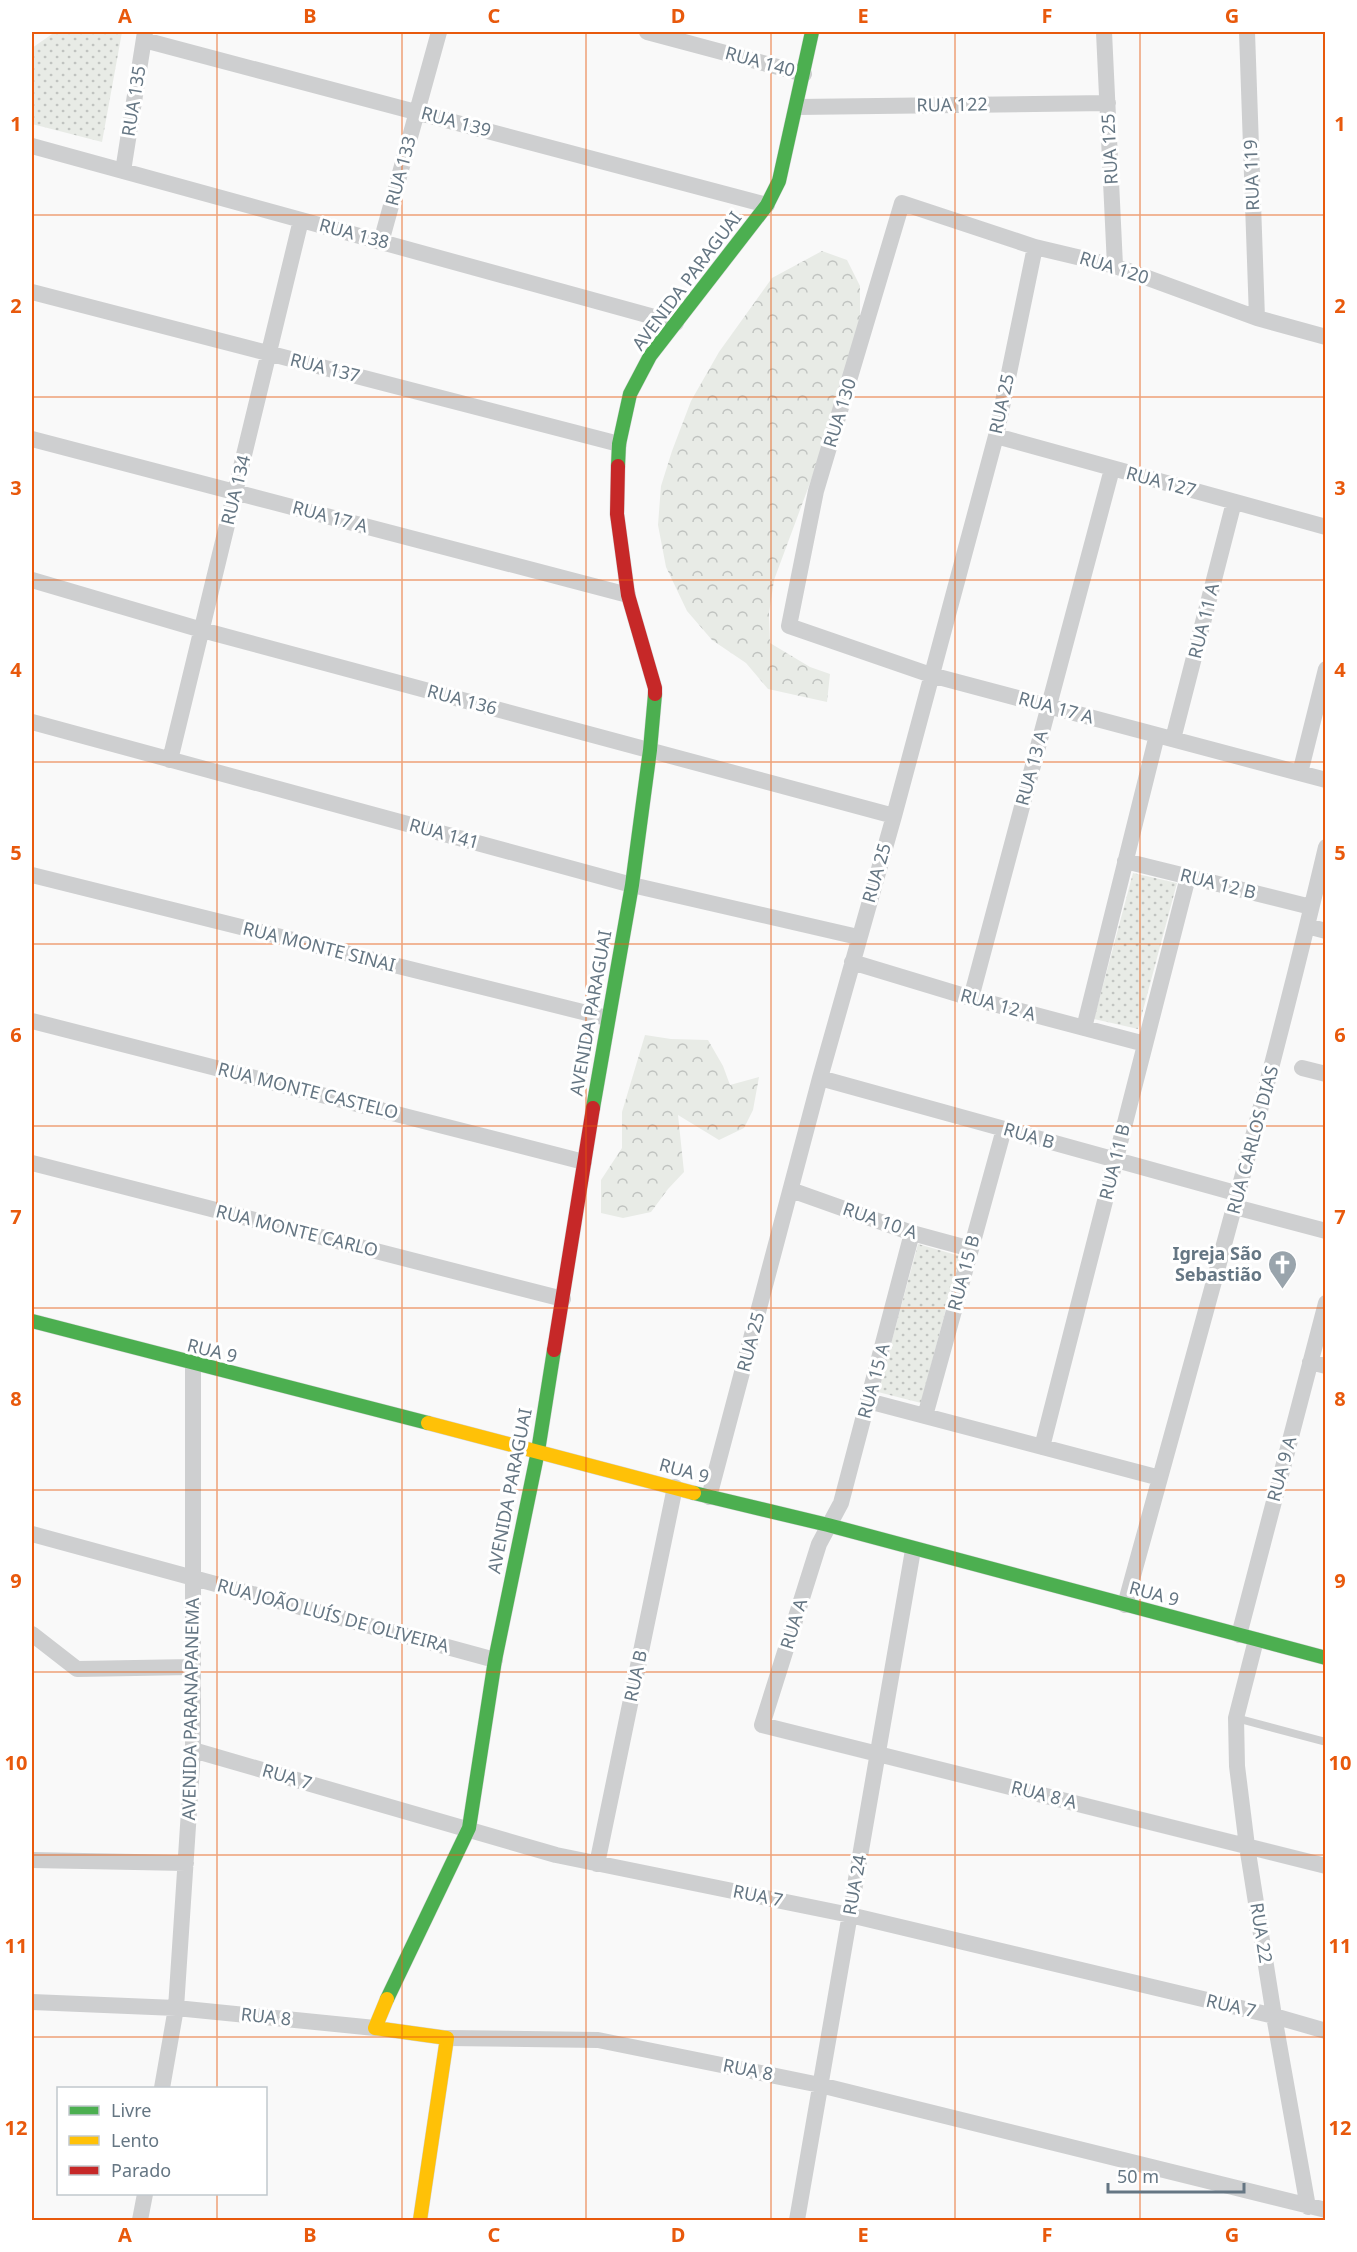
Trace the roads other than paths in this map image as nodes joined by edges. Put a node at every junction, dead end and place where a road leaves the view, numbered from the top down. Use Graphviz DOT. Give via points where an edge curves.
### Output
graph roads {
  1 [pos="439,32"];
  2 [pos="812,32"];
  3 [pos="1104,32"];
  4 [pos="1247,32"];
  5 [pos="657,33"];
  6 [pos="144,36"];
  7 [pos="804,74"];
  8 [pos="1108,103"];
  9 [pos="797,107"];
  10 [pos="417,112"];
  11 [pos="32,146"];
  12 [pos="123,171"];
  13 [pos="902,203"];
  14 [pos="767,205"];
  15 [pos="301,220"];
  16 [pos="381,242"];
  17 [pos="1035,247"];
  18 [pos="1115,266"];
  19 [pos="32,292"];
  20 [pos="1257,318"];
  21 [pos="676,323"];
  22 [pos="1326,337"];
  23 [pos="269,354"];
  24 [pos="996,436"];
  25 [pos="32,439"];
  26 [pos="620,444"];
  27 [pos="1112,469"];
  28 [pos="235,492"];
  29 [pos="1234,502"];
  30 [pos="1326,527"];
  31 [pos="32,580"];
  32 [pos="628,595"];
  33 [pos="789,626"];
  34 [pos="202,630"];
  35 [pos="1326,669"];
  36 [pos="931,675"];
  37 [pos="1049,706"];
  38 [pos="32,722"];
  39 [pos="1157,735"];
  40 [pos="1173,739"];
  41 [pos="650,750"];
  42 [pos="170,760"];
  43 [pos="1300,773"];
  44 [pos="1326,780"];
  45 [pos="894,816"];
  46 [pos="1326,847"];
  47 [pos="1125,861"];
  48 [pos="32,875"];
  49 [pos="1188,877"];
  50 [pos="632,885"];
  51 [pos="1311,907"];
  52 [pos="1307,926"];
  53 [pos="1326,931"];
  54 [pos="858,937"];
  55 [pos="852,962"];
  56 [pos="970,998"];
  57 [pos="607,1018"];
  58 [pos="32,1021"];
  59 [pos="1084,1028"];
  60 [pos="1145,1044"];
  61 [pos="1302,1068"];
  62 [pos="1326,1074"];
  63 [pos="820,1078"];
  64 [pos="1004,1129"];
  65 [pos="1115,1160"];
  66 [pos="32,1162"];
  67 [pos="584,1162"];
  68 [pos="791,1190"];
  69 [pos="1237,1201"];
  70 [pos="1326,1231"];
  71 [pos="912,1233"];
  72 [pos="971,1249"];
  73 [pos="563,1299"];
  74 [pos="1326,1303"];
  75 [pos="32,1321"];
  76 [pos="193,1364"];
  77 [pos="1318,1364"];
  78 [pos="868,1401"];
  79 [pos="925,1416"];
  80 [pos="1042,1447"];
  81 [pos="538,1451"];
  82 [pos="1160,1478"];
  83 [pos="675,1488"];
  84 [pos="709,1497"];
  85 [pos="828,1525"];
  86 [pos="32,1534"];
  87 [pos="914,1550"];
  88 [pos="193,1578"];
  89 [pos="1125,1605"];
  90 [pos="32,1634"];
  91 [pos="1239,1635"];
  92 [pos="1256,1640"];
  93 [pos="1326,1658"];
  94 [pos="495,1660"];
  95 [pos="193,1667"];
  96 [pos="1236,1718"];
  97 [pos="762,1725"];
  98 [pos="1326,1742"];
  99 [pos="194,1750"];
  100 [pos="878,1754"];
  101 [pos="469,1828"];
  102 [pos="1247,1846"];
  103 [pos="32,1860"];
  104 [pos="186,1863"];
  105 [pos="597,1864"];
  106 [pos="1326,1866"];
  107 [pos="850,1914"];
  108 [pos="32,2002"];
  109 [pos="176,2008"];
  110 [pos="1274,2016"];
  111 [pos="375,2028"];
  112 [pos="1326,2031"];
  113 [pos="447,2038"];
  114 [pos="820,2085"];
  115 [pos="162,2087"];
  116 [pos="145,2195"];
  117 [pos="1308,2207"];
  118 [pos="1326,2210"];
  119 [pos="141,2220"];
  120 [pos="420,2220"];
  121 [pos="796,2220"];
  122 [pos="1295,2220"];
  1 -- 10 [label="street, RUA 133"];
  2 -- 7 [label="street, AVENIDA PARAGUAI"];
  3 -- 8 [label="street, RUA 125"];
  4 -- 20 [label="street, RUA 119"];
  5 -- 7 [label="street, RUA 140"];
  6 -- 10 [label="street, RUA 139"];
  6 -- 12 [label="street, RUA 135"];
  7 -- 9 [label="street, AVENIDA PARAGUAI"];
  8 -- 9 [label="street, RUA 122"];
  8 -- 18 [label="street, RUA 125"];
  9 -- 14 [label="street, AVENIDA PARAGUAI" via="779,181"];
  10 -- 14 [label="street, RUA 139"];
  10 -- 16 [label="street, RUA 133"];
  11 -- 12 [label="street, RUA 138"];
  12 -- 15 [label="street, RUA 138"];
  13 -- 17 [label="street, RUA 120"];
  13 -- 33 [label="street, RUA 130" via="816,491"];
  14 -- 21 [label="street, AVENIDA PARAGUAI"];
  15 -- 16 [label="street, RUA 138"];
  15 -- 23 [label="street, RUA 134"];
  16 -- 21 [label="street, RUA 138"];
  17 -- 18 [label="street, RUA 120"];
  17 -- 24 [label="street, RUA 25"];
  18 -- 20 [label="street, RUA 120"];
  19 -- 23 [label="street, RUA 137"];
  20 -- 22 [label="street, RUA 120"];
  21 -- 26 [label="street, AVENIDA PARAGUAI" via="650,356 630,394"];
  23 -- 26 [label="street, RUA 137"];
  23 -- 28 [label="street, RUA 134"];
  24 -- 27 [label="street, RUA 127"];
  24 -- 36 [label="street, RUA 25"];
  25 -- 28 [label="street, RUA 17 A"];
  26 -- 32 [label="street, AVENIDA PARAGUAI" via="617,514"];
  27 -- 29 [label="street, RUA 127"];
  27 -- 37 [label="street, RUA 13 A"];
  28 -- 32 [label="street, RUA 17 A"];
  28 -- 34 [label="street, RUA 134"];
  29 -- 30 [label="street, RUA 127"];
  29 -- 40 [label="street, RUA 11 A"];
  31 -- 34 [label="street, RUA 136"];
  32 -- 41 [label="street, AVENIDA PARAGUAI" via="655,688"];
  33 -- 36 [label="street, RUA 17 A"];
  34 -- 41 [label="street, RUA 136"];
  34 -- 42 [label="street, RUA 134"];
  35 -- 43 [label="street"];
  36 -- 37 [label="street, RUA 17 A"];
  36 -- 45 [label="street, RUA 25"];
  37 -- 39 [label="street, RUA 17 A"];
  37 -- 56 [label="street, RUA 13 A"];
  38 -- 42 [label="street, RUA 141"];
  39 -- 40 [label="street, RUA 17 A"];
  39 -- 47 [label="street"];
  40 -- 43 [label="street, RUA 17 A"];
  41 -- 45 [label="street, RUA 136"];
  41 -- 50 [label="street, AVENIDA PARAGUAI"];
  42 -- 50 [label="street, RUA 141"];
  43 -- 44 [label="street, RUA 17 A"];
  45 -- 54 [label="street, RUA 25"];
  46 -- 51 [label="street, RUA CARLOS DIAS"];
  47 -- 49 [label="street, RUA 12 B"];
  47 -- 59 [label="street"];
  48 -- 57 [label="street, RUA MONTE SINAI"];
  49 -- 51 [label="street, RUA 12 B"];
  49 -- 60 [label="street, RUA 11 B"];
  50 -- 54 [label="street, RUA 141"];
  50 -- 57 [label="street, AVENIDA PARAGUAI"];
  51 -- 52 [label="street, RUA CARLOS DIAS"];
  52 -- 53 [label="street"];
  52 -- 69 [label="street, RUA CARLOS DIAS"];
  54 -- 55 [label="street, RUA 25"];
  55 -- 56 [label="street, RUA 12 A"];
  55 -- 63 [label="street, RUA 25"];
  56 -- 59 [label="street, RUA 12 A"];
  57 -- 67 [label="street, AVENIDA PARAGUAI"];
  58 -- 67 [label="street, RUA MONTE CASTELO"];
  59 -- 60 [label="street, RUA 12 A"];
  60 -- 65 [label="street, RUA 11 B"];
  61 -- 62 [label="street"];
  63 -- 64 [label="street, RUA B"];
  63 -- 68 [label="street, RUA 25"];
  64 -- 65 [label="street, RUA B"];
  64 -- 72 [label="street, RUA 15 B"];
  65 -- 69 [label="street, RUA B"];
  65 -- 80 [label="street, RUA 11 B"];
  66 -- 73 [label="street, RUA MONTE CARLO"];
  67 -- 73 [label="street, AVENIDA PARAGUAI"];
  68 -- 71 [label="street, RUA 10 A"];
  68 -- 84 [label="street, RUA 25"];
  69 -- 70 [label="street, RUA B"];
  69 -- 82 [label="street, RUA CARLOS DIAS"];
  71 -- 72 [label="street, RUA 10 A"];
  71 -- 78 [label="street, RUA 15 A"];
  72 -- 79 [label="street, RUA 15 B"];
  73 -- 81 [label="street, AVENIDA PARAGUAI"];
  74 -- 77 [label="street, RUA 9 A"];
  75 -- 76 [label="street, RUA 9"];
  76 -- 81 [label="street, RUA 9"];
  76 -- 88 [label="street, AVENIDA PARANAPANEMA"];
  77 -- 91 [label="street, RUA 9 A"];
  78 -- 79 [label="street"];
  78 -- 85 [label="street, RUA 15 A" via="841,1503"];
  79 -- 80 [label="street"];
  80 -- 82 [label="street"];
  81 -- 83 [label="street, RUA 9"];
  81 -- 94 [label="street, AVENIDA PARAGUAI"];
  82 -- 89 [label="street, RUA CARLOS DIAS"];
  83 -- 84 [label="street, RUA 9"];
  83 -- 105 [label="street, RUA B"];
  84 -- 85 [label="street, RUA 9"];
  85 -- 87 [label="street, RUA 9"];
  85 -- 97 [label="street, RUA A"];
  86 -- 88 [label="street, RUA JOÃO LUÍS DE OLIVEIRA"];
  87 -- 89 [label="street, RUA 9"];
  87 -- 100 [label="street, RUA 24"];
  88 -- 94 [label="street, RUA JOÃO LUÍS DE OLIVEIRA"];
  88 -- 95 [label="street, AVENIDA PARANAPANEMA"];
  89 -- 91 [label="street, RUA 9"];
  90 -- 95 [label="street" via="77,1669"];
  91 -- 92 [label="street, RUA 9"];
  92 -- 93 [label="street, RUA 9"];
  92 -- 96 [label="street, RUA 22"];
  94 -- 101 [label="street, AVENIDA PARAGUAI"];
  95 -- 99 [label="street, AVENIDA PARANAPANEMA"];
  96 -- 98 [label="lane"];
  96 -- 102 [label="street, RUA 22" via="1237,1766"];
  97 -- 100 [label="street, RUA 8 A"];
  99 -- 101 [label="street, RUA 7"];
  99 -- 104 [label="street, AVENIDA PARANAPANEMA"];
  100 -- 102 [label="street, RUA 8 A"];
  100 -- 107 [label="street, RUA 24"];
  101 -- 105 [label="street, RUA 7" via="556,1856"];
  101 -- 111 [label="street, AVENIDA PARAGUAI"];
  102 -- 106 [label="street, RUA 8 A"];
  102 -- 110 [label="street, RUA 22"];
  103 -- 104 [label="street"];
  104 -- 109 [label="street, AVENIDA PARANAPANEMA"];
  105 -- 107 [label="street, RUA 7"];
  107 -- 110 [label="street, RUA 7"];
  107 -- 114 [label="street, RUA 24"];
  108 -- 109 [label="street, RUA 8"];
  109 -- 111 [label="street, RUA 8"];
  109 -- 115 [label="street, AVENIDA PARANAPANEMA"];
  110 -- 112 [label="street, RUA 7"];
  110 -- 117 [label="street, RUA 22"];
  111 -- 113 [label="street, RUA 8"];
  113 -- 114 [label="street, RUA 8" via="598,2040"];
  113 -- 120 [label="street"];
  114 -- 117 [label="street, RUA 8"];
  114 -- 121 [label="street, RUA 24"];
  116 -- 119 [label="street"];
  117 -- 118 [label="street, RUA 8"];
  117 -- 122 [label="street"];
}
